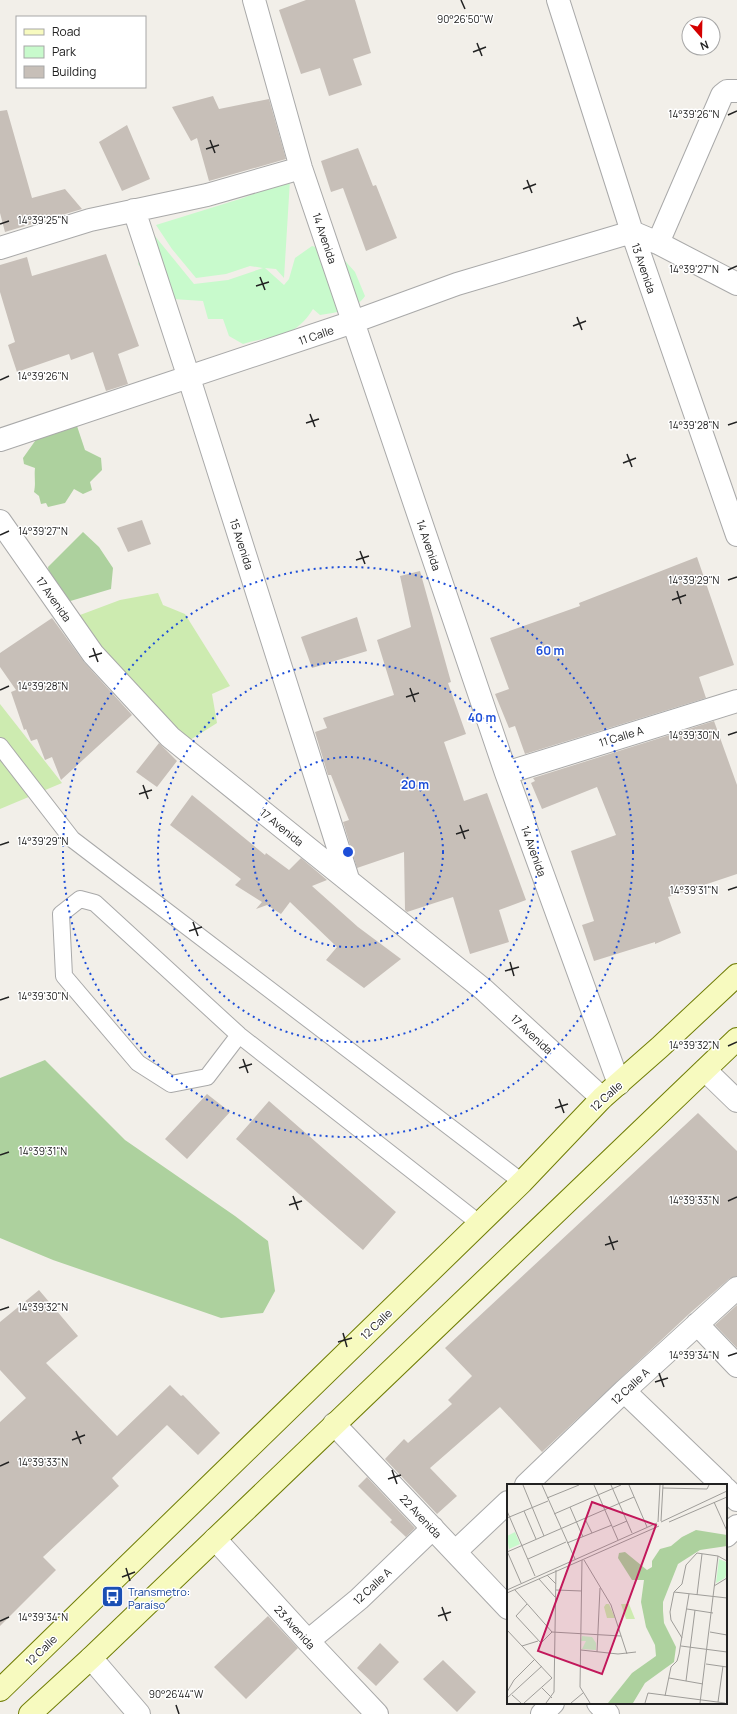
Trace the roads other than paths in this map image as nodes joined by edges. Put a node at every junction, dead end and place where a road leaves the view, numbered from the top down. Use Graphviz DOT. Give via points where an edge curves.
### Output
graph roads {
  1 [pos="254,0"];
  2 [pos="558,0"];
  3 [pos="736,90"];
  4 [pos="301,168"];
  5 [pos="134,210"];
  6 [pos="632,232"];
  7 [pos="658,243"];
  8 [pos="0,248"];
  9 [pos="737,284"];
  10 [pos="353,322"];
  11 [pos="189,378"];
  12 [pos="0,440"];
  13 [pos="0,521"];
  14 [pos="737,534"];
  15 [pos="737,701"];
  16 [pos="0,746"];
  17 [pos="506,773"];
  18 [pos="348,879"];
  19 [pos="737,975"];
  20 [pos="239,1035"];
  21 [pos="737,1039"];
  22 [pos="705,1070"];
  23 [pos="619,1084"];
  24 [pos="602,1098"];
  25 [pos="737,1101"];
  26 [pos="522,1182"];
  27 [pos="479,1223"];
  28 [pos="737,1288"];
  29 [pos="697,1324"];
  30 [pos="737,1366"];
  31 [pos="624,1391"];
  32 [pos="334,1424"];
  33 [pos="527,1484"];
  34 [pos="721,1484"];
  35 [pos="727,1490"];
  36 [pos="737,1500"];
  37 [pos="507,1503"];
  38 [pos="737,1526"];
  39 [pos="433,1528"];
  40 [pos="727,1535"];
  41 [pos="215,1539"];
  42 [pos="455,1552"];
  43 [pos="507,1607"];
  44 [pos="308,1641"];
  45 [pos="91,1658"];
  46 [pos="0,1690"];
  47 [pos="552,1704"];
  48 [pos="599,1704"];
  49 [pos="30,1714"];
  50 [pos="139,1714"];
  51 [pos="377,1714"];
  52 [pos="542,1714"];
  53 [pos="608,1714"];
  1 -- 4 [label="street, 14 Avenida"];
  2 -- 6 [label="street, 13 Avenida"];
  3 -- 7 [label="street" via="727,91 722,95"];
  4 -- 5 [label="street" via="207,195"];
  4 -- 10 [label="street, 14 Avenida"];
  5 -- 8 [label="street" via="90,220"];
  5 -- 11 [label="street, 15 Avenida"];
  6 -- 7 [label="street"];
  6 -- 10 [label="street, 11 Calle" via="457,284"];
  6 -- 14 [label="street, 13 Avenida"];
  7 -- 9 [label="street"];
  10 -- 11 [label="street, 11 Calle"];
  10 -- 17 [label="street, 14 Avenida"];
  11 -- 12 [label="street, 11 Calle"];
  11 -- 18 [label="street, 15 Avenida"];
  13 -- 18 [label="street, 17 Avenida" via="92,654 170,737"];
  15 -- 17 [label="street, 11 Calle A"];
  16 -- 26 [label="lane" via="72,839"];
  17 -- 23 [label="street, 14 Avenida"];
  18 -- 24 [label="street, 17 Avenida" via="483,989"];
  19 -- 23 [label="main road, 12 Calle"];
  20 -- 20 [label="lane" via="95,903 80,899 61,914 64,976 138,1063 171,1084 207,1077"];
  20 -- 27 [label="lane"];
  21 -- 22 [label="main road"];
  22 -- 25 [label="street"];
  22 -- 32 [label="main road"];
  23 -- 24 [label="main road, 12 Calle"];
  24 -- 26 [label="main road, 12 Calle"];
  26 -- 27 [label="main road, 12 Calle"];
  27 -- 46 [label="main road, 12 Calle"];
  28 -- 29 [label="street, 12 Calle A"];
  29 -- 30 [label="street"];
  29 -- 31 [label="street, 12 Calle A"];
  31 -- 33 [label="street, 12 Calle A"];
  31 -- 34 [label="street"];
  32 -- 39 [label="street, 22 Avenida"];
  32 -- 41 [label="main road"];
  35 -- 36 [label="street"];
  37 -- 42 [label="street"];
  38 -- 40 [label="street"];
  39 -- 42 [label="street, 22 Avenida"];
  39 -- 44 [label="street, 12 Calle A" via="359,1599"];
  41 -- 44 [label="street, 23 Avenida"];
  41 -- 45 [label="main road"];
  42 -- 43 [label="street, 22 Avenida"];
  44 -- 51 [label="street, 23 Avenida"];
  45 -- 49 [label="main road"];
  45 -- 50 [label="street"];
  47 -- 52 [label="street"];
  48 -- 53 [label="street"];
}
